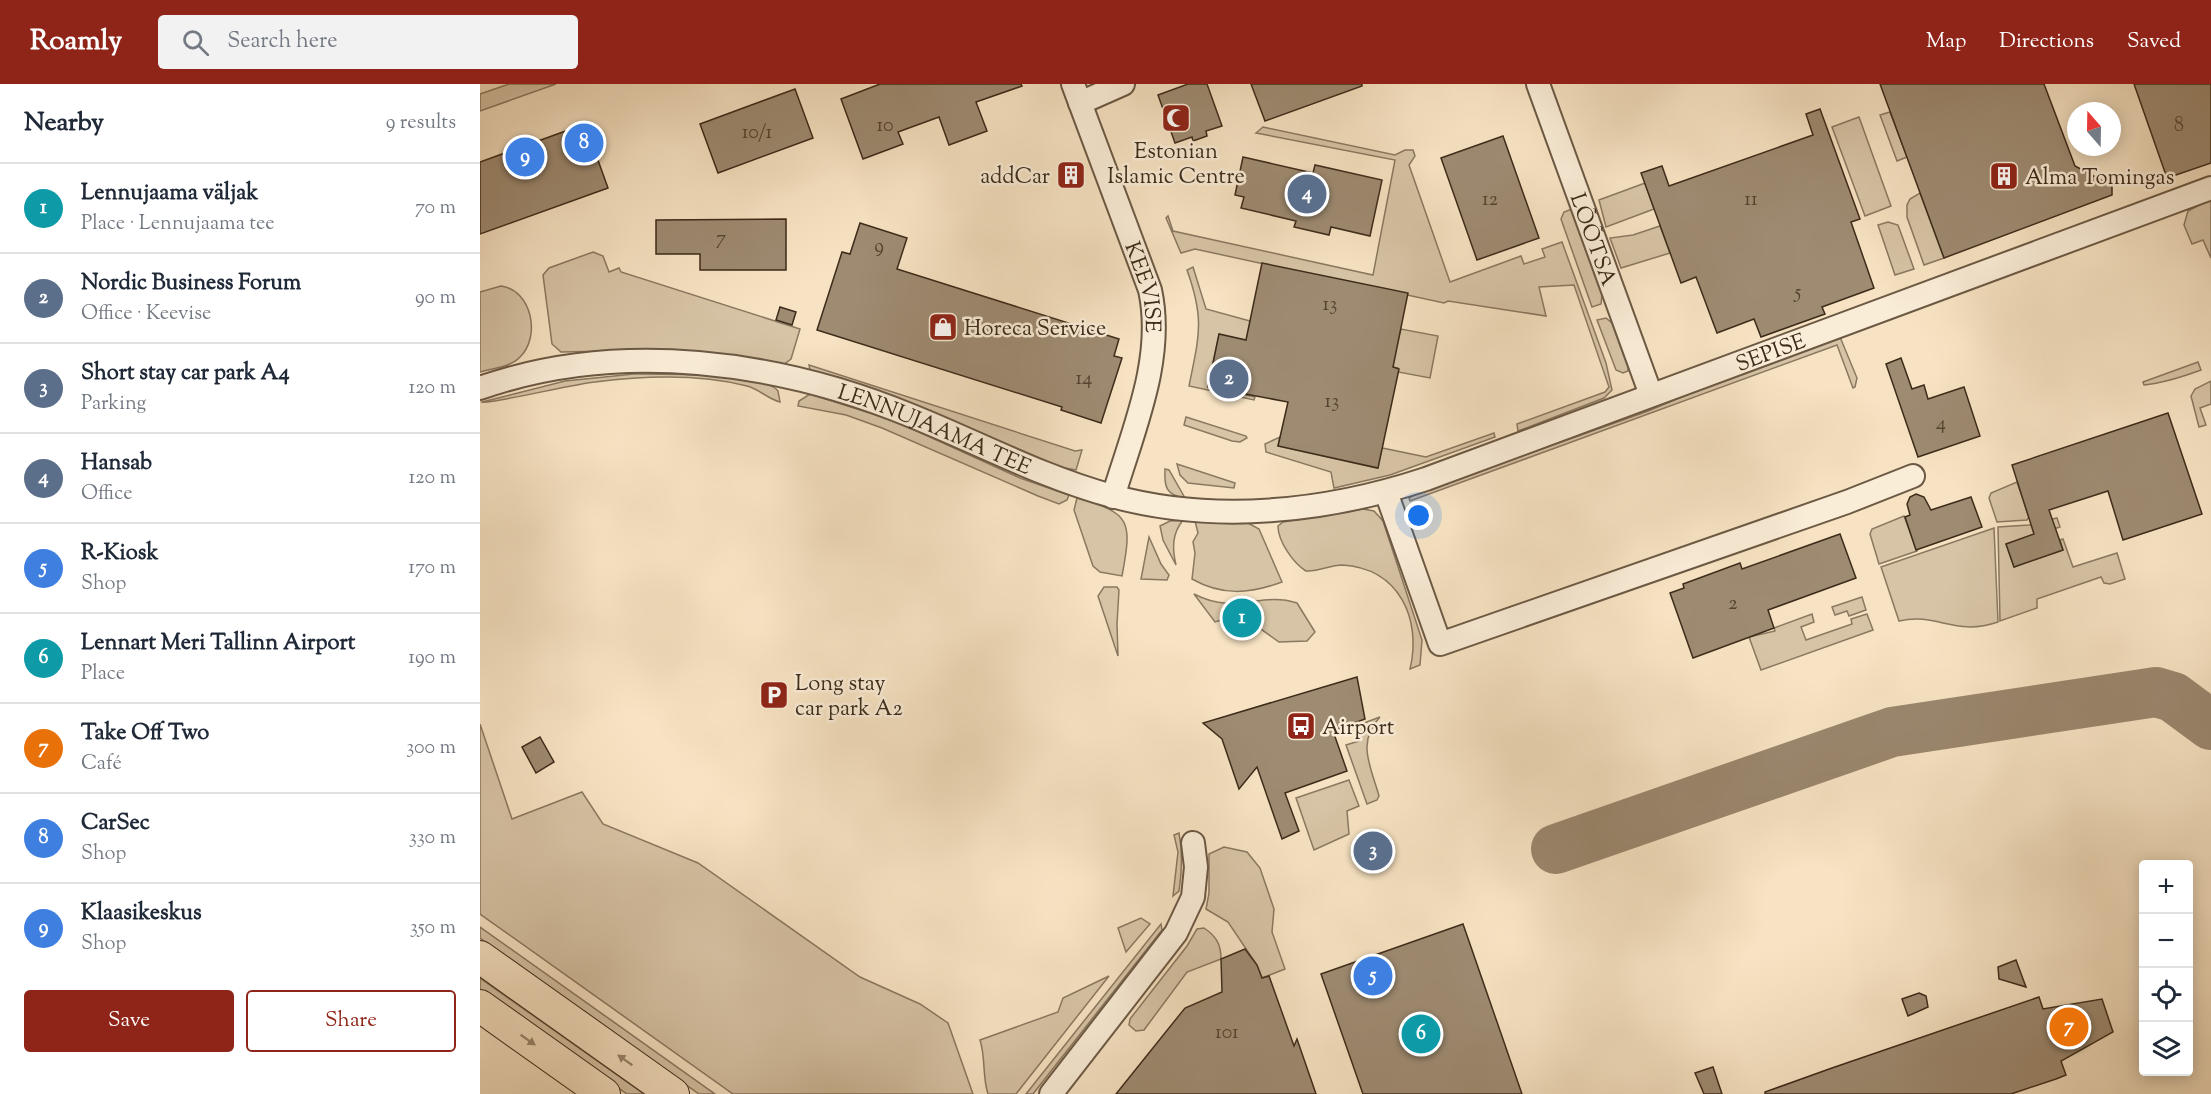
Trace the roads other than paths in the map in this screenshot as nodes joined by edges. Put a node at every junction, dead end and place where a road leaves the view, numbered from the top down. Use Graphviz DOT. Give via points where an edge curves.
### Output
graph roads {
  1 [pos="1123,84"];
  2 [pos="1538,84"];
  3 [pos="1077,94"];
  4 [pos="2211,188"];
  5 [pos="480,388"];
  6 [pos="1651,395"];
  7 [pos="1913,476"];
  8 [pos="1386,492"];
  9 [pos="1113,497"];
  10 [pos="1193,843"];
  11 [pos="480,957"];
  12 [pos="480,1006"];
  13 [pos="604,1094"];
  14 [pos="673,1094"];
  15 [pos="1051,1094"];
  1 -- 3 [label="street"];
  2 -- 6 [label="street, LÕÕTSA"];
  3 -- 9 [label="street, KEEVISE" via="1154,310 1155,341 1150,370"];
  4 -- 6 [label="street, SEPISE"];
  5 -- 9 [label="street, LENNUJAAMA TEE" via="545,371 600,364 674,362 729,366 852,394 911,415 1040,473"];
  6 -- 8 [label="street, SEPISE"];
  7 -- 8 [label="street" via="1440,644"];
  8 -- 9 [label="street, LENNUJAAMA TEE" via="1301,508 1243,512 1181,508"];
  10 -- 15 [label="street" via="1196,883 1176,933"];
  14 -- 11 [label="highway, one-way"];
  12 -- 13 [label="highway, one-way"];
}
